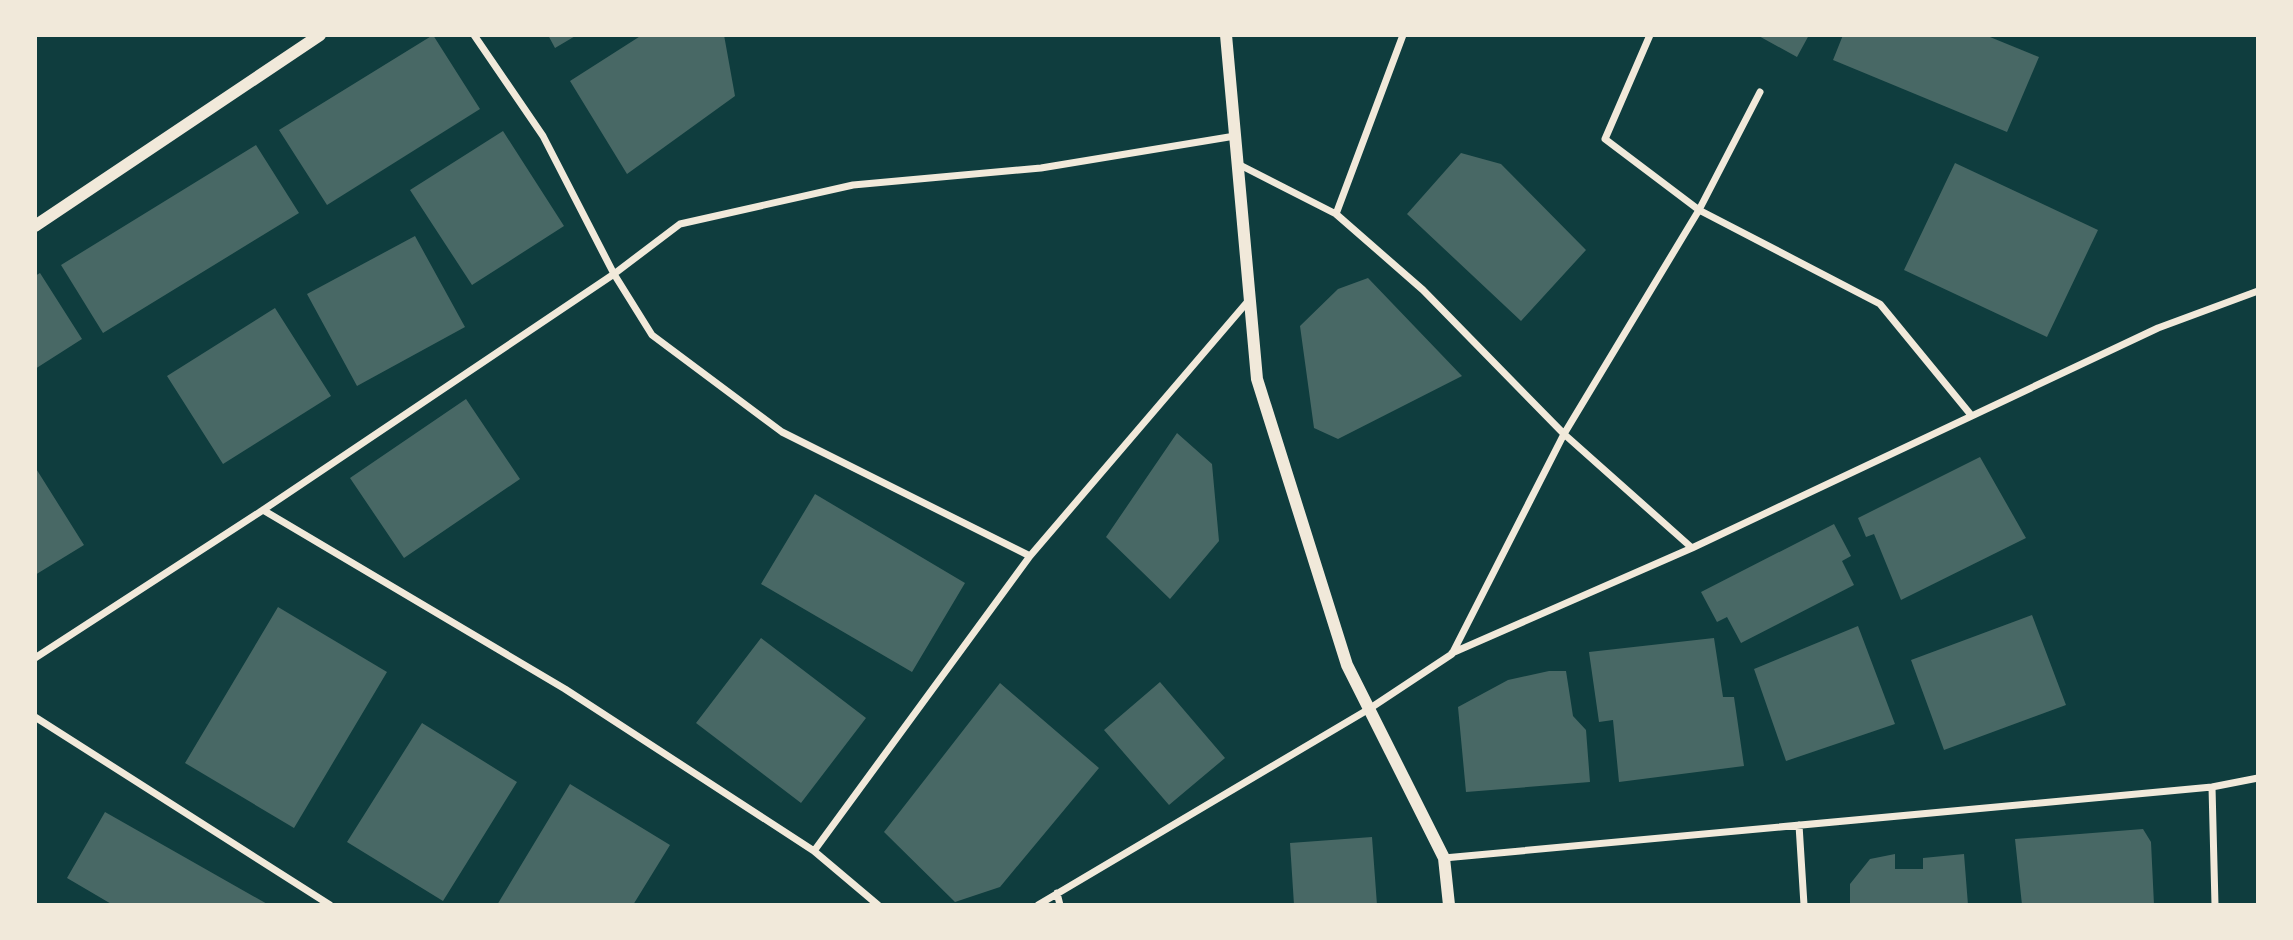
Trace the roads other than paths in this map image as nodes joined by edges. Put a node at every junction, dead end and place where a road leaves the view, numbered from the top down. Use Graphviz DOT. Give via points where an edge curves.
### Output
graph roads {
  1 [pos="319,35"];
  2 [pos="474,35"];
  3 [pos="1226,35"];
  4 [pos="1403,35"];
  5 [pos="1650,35"];
  6 [pos="1760,92"];
  7 [pos="1235,136"];
  8 [pos="1237,164"];
  9 [pos="1699,210"];
  10 [pos="1336,214"];
  11 [pos="35,226"];
  12 [pos="614,274"];
  13 [pos="2258,291"];
  14 [pos="1250,299"];
  15 [pos="1971,415"];
  16 [pos="1564,434"];
  17 [pos="263,510"];
  18 [pos="1692,548"];
  19 [pos="1030,556"];
  20 [pos="1452,654"];
  21 [pos="35,658"];
  22 [pos="1369,709"];
  23 [pos="35,717"];
  24 [pos="2258,778"];
  25 [pos="2212,787"];
  26 [pos="1799,825"];
  27 [pos="814,851"];
  28 [pos="1444,859"];
  29 [pos="1057,893"];
  30 [pos="330,905"];
  31 [pos="878,905"];
  32 [pos="1038,905"];
  33 [pos="1060,905"];
  34 [pos="1449,905"];
  35 [pos="1804,905"];
  36 [pos="2215,905"];
  1 -- 11 [label="street"];
  2 -- 12 [label="street" via="543,136"];
  3 -- 7 [label="street"];
  4 -- 10 [label="street"];
  5 -- 9 [label="street" via="1605,139"];
  6 -- 9 [label="street"];
  7 -- 8 [label="street"];
  7 -- 12 [label="street" via="1041,168 853,185 680,224"];
  8 -- 10 [label="street"];
  8 -- 14 [label="street"];
  9 -- 15 [label="street" via="1880,304"];
  9 -- 16 [label="street"];
  10 -- 16 [label="street" via="1423,290"];
  12 -- 17 [label="street"];
  12 -- 19 [label="street" via="652,335 782,432"];
  13 -- 15 [label="street" via="2158,328"];
  14 -- 19 [label="street"];
  14 -- 22 [label="street" via="1256,379 1347,665"];
  15 -- 18 [label="street"];
  16 -- 18 [label="street"];
  16 -- 20 [label="street"];
  17 -- 21 [label="street"];
  17 -- 27 [label="street" via="565,689"];
  18 -- 20 [label="street"];
  19 -- 27 [label="street"];
  20 -- 22 [label="street"];
  22 -- 28 [label="street"];
  22 -- 29 [label="street"];
  23 -- 30 [label="street"];
  24 -- 25 [label="street"];
  25 -- 26 [label="street"];
  25 -- 36 [label="street"];
  26 -- 28 [label="street"];
  26 -- 35 [label="street"];
  27 -- 31 [label="street"];
  28 -- 34 [label="street"];
  29 -- 32 [label="street"];
  29 -- 33 [label="street"];
}
